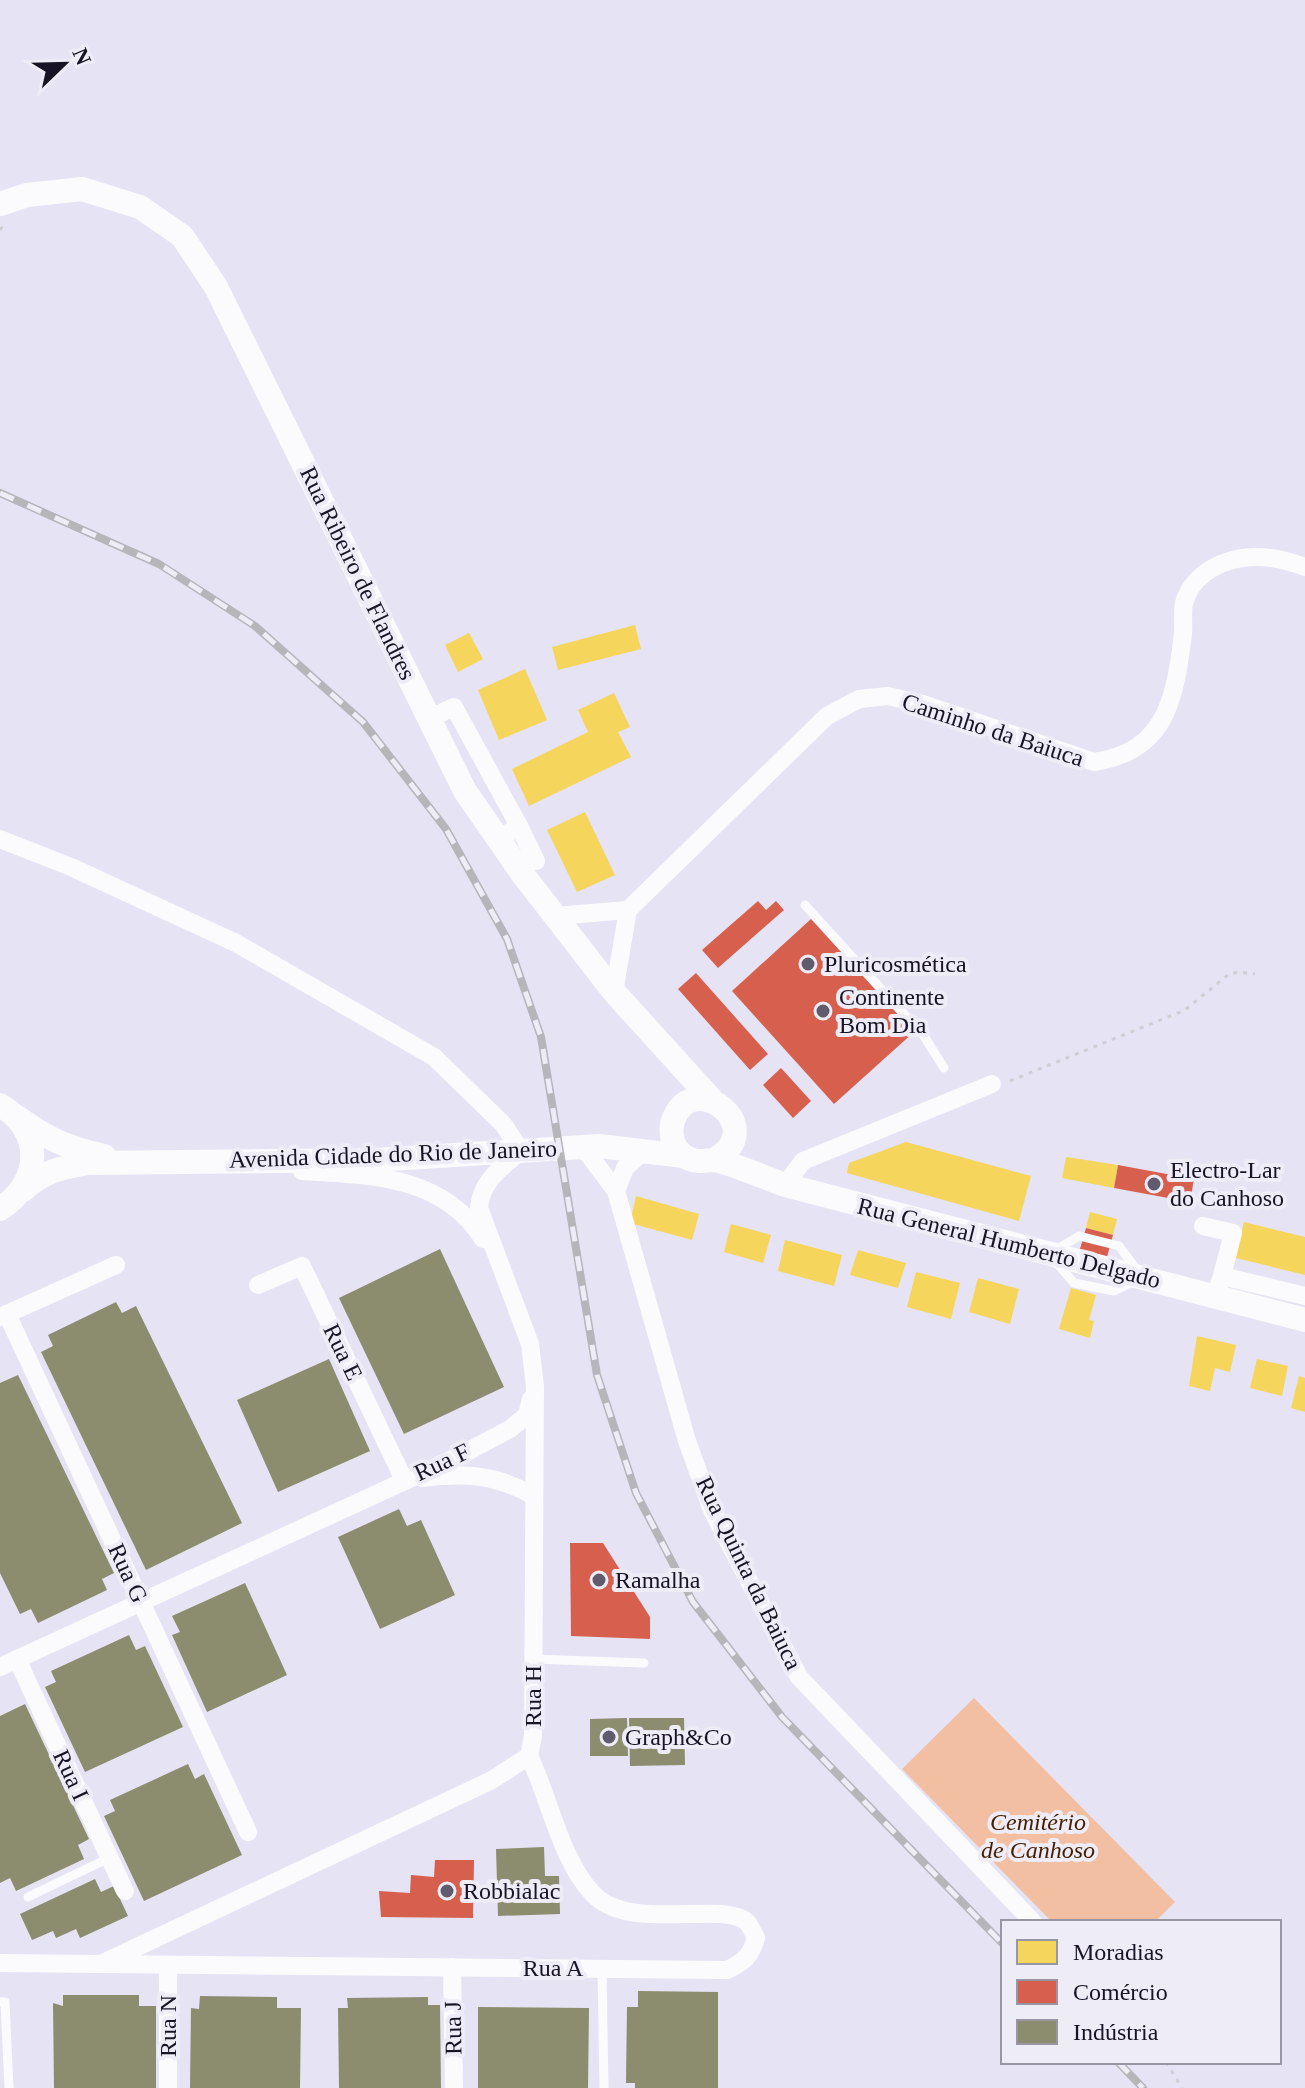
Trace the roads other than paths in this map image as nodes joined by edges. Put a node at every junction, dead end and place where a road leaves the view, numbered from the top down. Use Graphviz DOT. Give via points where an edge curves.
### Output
graph roads {
  1 [pos="0,204"];
  2 [pos="1305,567"];
  3 [pos="509,833"];
  4 [pos="0,839"];
  5 [pos="536,861"];
  6 [pos="805,905"];
  7 [pos="628,910"];
  8 [pos="555,916"];
  9 [pos="614,992"];
  10 [pos="668,1054"];
  11 [pos="944,1068"];
  12 [pos="992,1084"];
  13 [pos="712,1100"];
  14 [pos="681,1108"];
  15 [pos="9,1111"];
  16 [pos="734,1135"];
  17 [pos="611,1146"];
  18 [pos="579,1147"];
  19 [pos="521,1151"];
  20 [pos="644,1151"];
  21 [pos="684,1156"];
  22 [pos="714,1160"];
  23 [pos="174,1162"];
  24 [pos="785,1185"];
  25 [pos="616,1191"];
  26 [pos="9,1205"];
  27 [pos="1203,1226"];
  28 [pos="497,1262"];
  29 [pos="116,1265"];
  30 [pos="258,1285"];
  31 [pos="1218,1286"];
  32 [pos="1305,1296"];
  33 [pos="4,1316"];
  34 [pos="1305,1320"];
  35 [pos="535,1387"];
  36 [pos="404,1480"];
  37 [pos="532,1495"];
  38 [pos="141,1601"];
  39 [pos="533,1659"];
  40 [pos="8,1663"];
  41 [pos="644,1663"];
  42 [pos="529,1756"];
  43 [pos="248,1832"];
  44 [pos="109,1858"];
  45 [pos="125,1891"];
  46 [pos="28,1897"];
  47 [pos="1031,1920"];
  48 [pos="0,1963"];
  49 [pos="101,1964"];
  50 [pos="168,1965"];
  51 [pos="452,1967"];
  52 [pos="602,1969"];
  53 [pos="0,2002"];
  54 [pos="4,2068"];
  55 [pos="9,2088"];
  56 [pos="168,2088"];
  57 [pos="454,2088"];
  58 [pos="604,2088"];
  1 -- 3 [label="main road, Rua Ribeiro de Flandres" via="82,189 140,207 182,236 216,287 465,791"];
  2 -- 7 [label="street, Caminho da Baiuca" via="1253,555 1217,564 1195,580 1184,602 1173,695 1150,739 1117,759 1094,762 923,704 888,696 859,699 827,716"];
  3 -- 5 [label="street"];
  3 -- 8 [label="main road, Rua Ribeiro de Flandres"];
  4 -- 19 [label="street" via="236,943 434,1057 503,1124"];
  6 -- 11 [label="lane" via="924,1036"];
  7 -- 8 [label="street"];
  7 -- 9 [label="street"];
  8 -- 9 [label="main road, Rua Ribeiro de Flandres"];
  9 -- 10 [label="main road, Rua Ribeiro de Flandres"];
  10 -- 13 [label="main road, Rua Ribeiro de Flandres"];
  10 -- 14 [label="main road, Rua Ribeiro de Flandres"];
  12 -- 24 [label="street" via="803,1161"];
  13 -- 14 [label="main road"];
  13 -- 16 [label="main road, Rua Ribeiro de Flandres" via="727,1110"];
  14 -- 17 [label="main road" via="646,1139"];
  14 -- 21 [label="main road, Rua Ribeiro de Flandres" via="671,1130"];
  15 -- 23 [label="main road, Avenida Cidade do Rio de Janeiro" via="67,1148"];
  15 -- 26 [label="main road" via="28,1134 33,1152 31,1172"];
  16 -- 22 [label="main road" via="728,1150"];
  16 -- 24 [label="main road, Rua Ribeiro de Flandres"];
  17 -- 18 [label="main road, Avenida Cidade do Rio de Janeiro"];
  17 -- 20 [label="main road"];
  18 -- 19 [label="main road, Avenida Cidade do Rio de Janeiro"];
  18 -- 25 [label="street, Rua Quinta da Baiuca"];
  19 -- 23 [label="main road, Avenida Cidade do Rio de Janeiro" via="375,1160"];
  19 -- 28 [label="street, Rua H" via="480,1194 479,1208"];
  20 -- 21 [label="main road"];
  20 -- 25 [label="street" via="625,1168"];
  21 -- 22 [label="main road"];
  22 -- 24 [label="main road, Rua General Humberto Delgado"];
  23 -- 26 [label="main road, Avenida Cidade do Rio de Janeiro" via="62,1168 39,1176"];
  23 -- 28 [label="street, Rua H" via="377,1176 405,1183 455,1207"];
  24 -- 31 [label="main road, Rua General Humberto Delgado" via="1142,1277"];
  25 -- 47 [label="street, Rua Quinta da Baiuca" via="687,1441 712,1510 799,1677"];
  27 -- 31 [label="street" via="1233,1233"];
  28 -- 35 [label="street, Rua H" via="530,1344"];
  29 -- 33 [label="street"];
  30 -- 36 [label="street, Rua E" via="302,1266"];
  31 -- 32 [label="street"];
  31 -- 34 [label="main road, Rua General Humberto Delgado"];
  33 -- 38 [label="street, Rua G"];
  35 -- 36 [label="street, Rua F" via="527,1415 510,1429"];
  35 -- 37 [label="street, Rua H"];
  36 -- 37 [label="street, Rua F" via="479,1476 507,1481"];
  36 -- 38 [label="street"];
  37 -- 39 [label="street, Rua H"];
  38 -- 40 [label="street"];
  38 -- 43 [label="street, Rua G"];
  39 -- 41 [label="lane"];
  39 -- 42 [label="street, Rua H"];
  40 -- 44 [label="street, Rua I"];
  42 -- 49 [label="street, Rua H" via="492,1780"];
  42 -- 52 [label="street, Rua A" via="568,1855 594,1895 617,1908 653,1915 731,1915 746,1922 756,1938 743,1963 727,1970"];
  44 -- 45 [label="street, Rua I"];
  44 -- 46 [label="lane"];
  48 -- 49 [label="street, Rua A"];
  49 -- 50 [label="street, Rua A"];
  50 -- 51 [label="street, Rua A"];
  50 -- 56 [label="street, Rua N"];
  51 -- 52 [label="street, Rua A"];
  51 -- 57 [label="street, Rua J"];
  52 -- 58 [label="lane"];
  53 -- 54 [label="lane" via="5,2002"];
  54 -- 55 [label="lane"];
}
